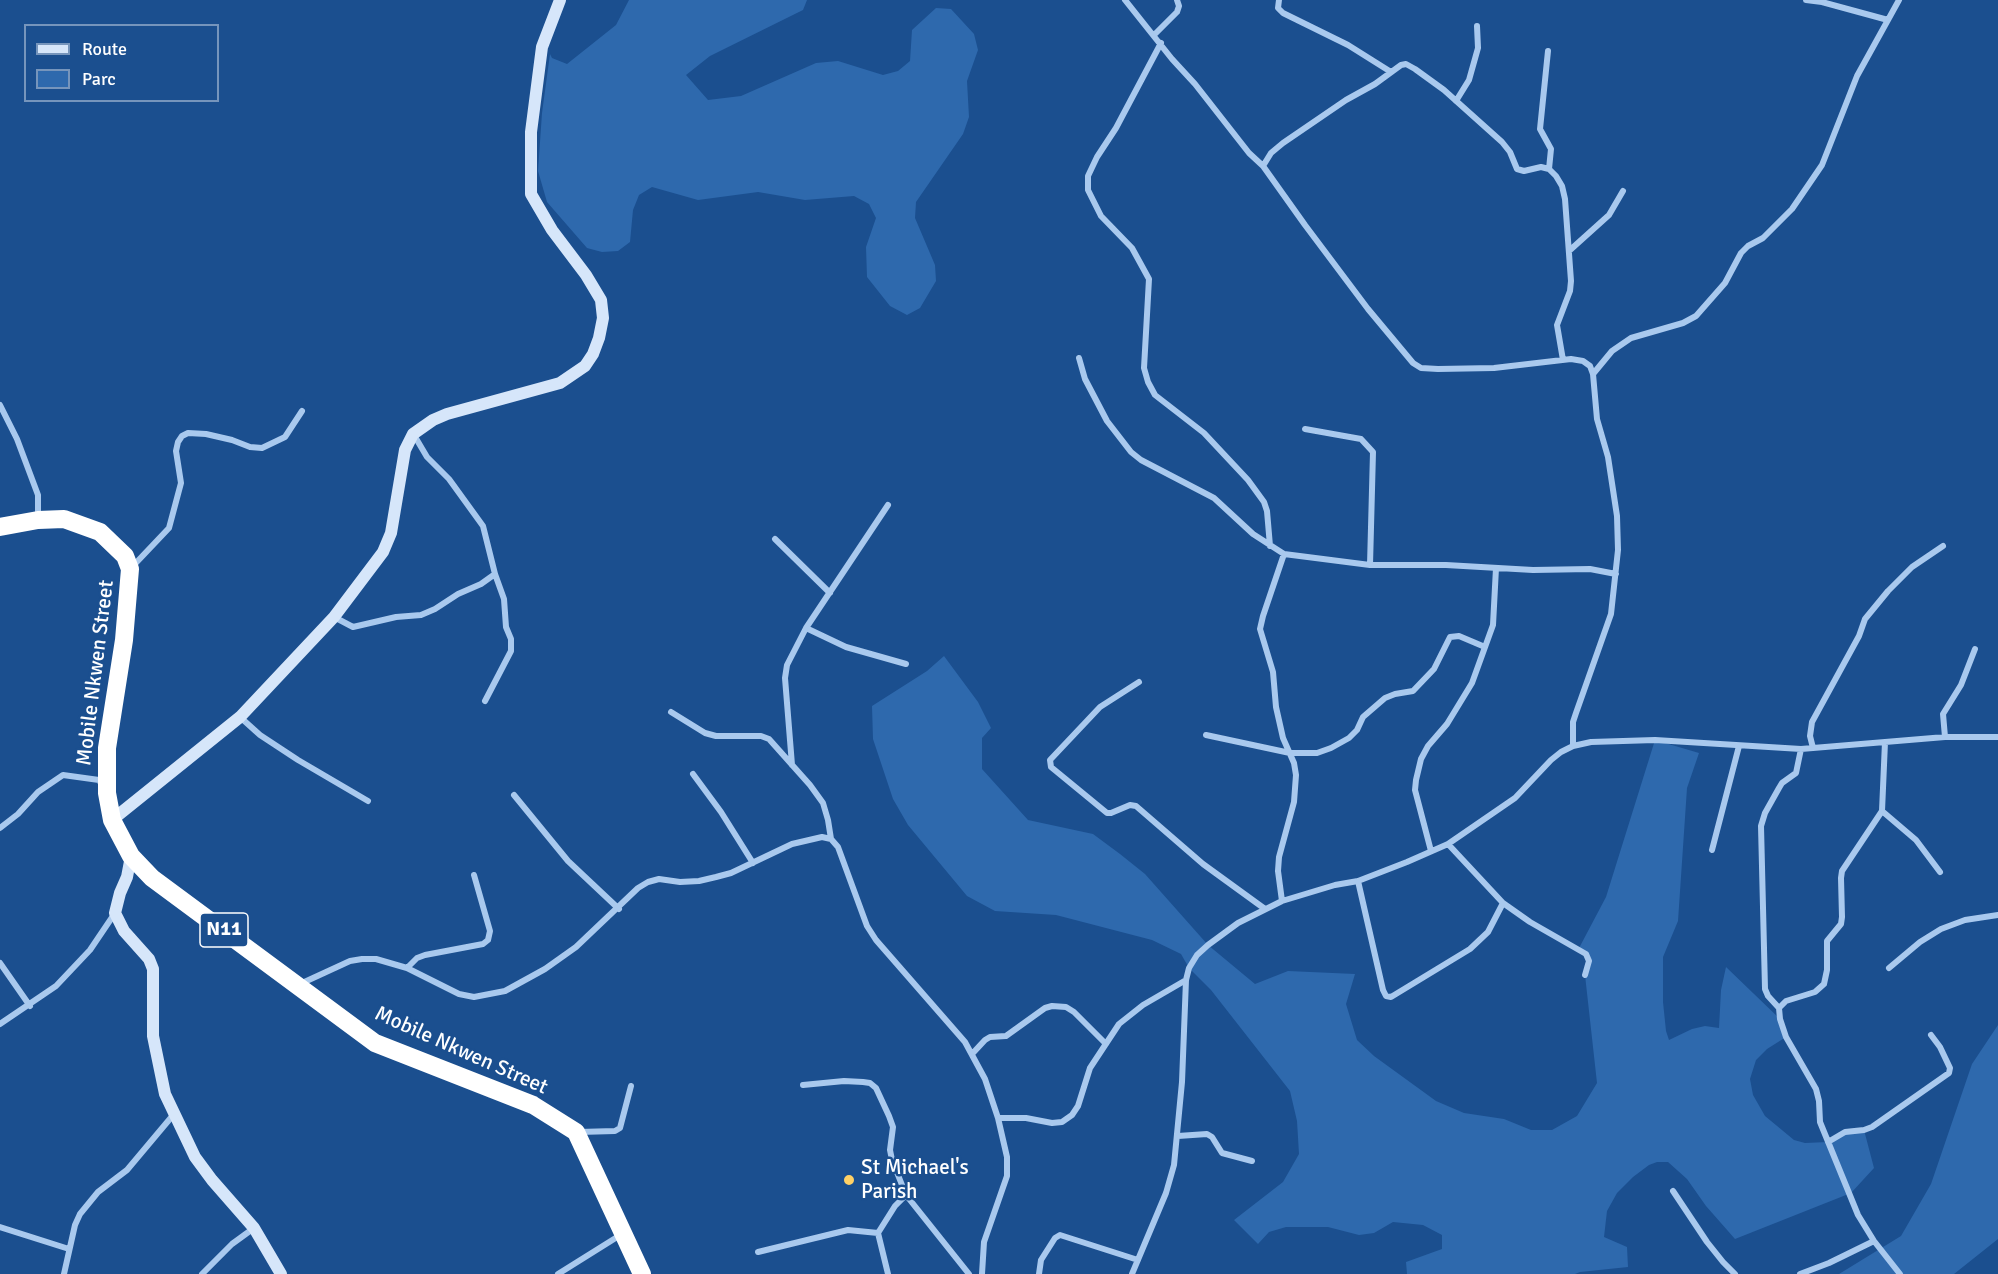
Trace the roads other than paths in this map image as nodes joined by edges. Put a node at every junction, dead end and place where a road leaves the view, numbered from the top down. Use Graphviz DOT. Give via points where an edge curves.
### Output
graph roads {
  1 [pos="560,0"];
  2 [pos="1125,0"];
  3 [pos="1177,0"];
  4 [pos="1279,0"];
  5 [pos="1806,0"];
  6 [pos="1899,0"];
  7 [pos="1888,20"];
  8 [pos="1477,26"];
  9 [pos="1154,35"];
  10 [pos="1161,44"];
  11 [pos="1548,51"];
  12 [pos="1391,72"];
  13 [pos="1456,100"];
  14 [pos="1263,166"];
  15 [pos="1549,169"];
  16 [pos="1623,191"];
  17 [pos="1569,251"];
  18 [pos="1079,358"];
  19 [pos="1563,360"];
  20 [pos="1593,374"];
  21 [pos="0,405"];
  22 [pos="302,411"];
  23 [pos="1305,429"];
  24 [pos="414,434"];
  25 [pos="888,505"];
  26 [pos="38,520"];
  27 [pos="0,527"];
  28 [pos="775,539"];
  29 [pos="1270,546"];
  30 [pos="1943,546"];
  31 [pos="1284,554"];
  32 [pos="1370,565"];
  33 [pos="1496,568"];
  34 [pos="130,569"];
  35 [pos="495,574"];
  36 [pos="1616,574"];
  37 [pos="830,592"];
  38 [pos="334,617"];
  39 [pos="806,628"];
  40 [pos="1485,647"];
  41 [pos="1975,649"];
  42 [pos="906,664"];
  43 [pos="1140,682"];
  44 [pos="485,701"];
  45 [pos="671,712"];
  46 [pos="240,717"];
  47 [pos="1206,735"];
  48 [pos="1945,737"];
  49 [pos="1998,737"];
  50 [pos="1885,742"];
  51 [pos="1573,746"];
  52 [pos="1739,746"];
  53 [pos="1813,748"];
  54 [pos="1801,749"];
  55 [pos="1290,753"];
  56 [pos="792,765"];
  57 [pos="693,774"];
  58 [pos="106,793"];
  59 [pos="514,795"];
  60 [pos="368,801"];
  61 [pos="1882,811"];
  62 [pos="111,820"];
  63 [pos="0,828"];
  64 [pos="831,839"];
  65 [pos="1448,844"];
  66 [pos="1712,850"];
  67 [pos="1431,851"];
  68 [pos="131,856"];
  69 [pos="753,863"];
  70 [pos="1940,872"];
  71 [pos="474,875"];
  72 [pos="1358,881"];
  73 [pos="1282,901"];
  74 [pos="1503,903"];
  75 [pos="618,909"];
  76 [pos="1265,909"];
  77 [pos="115,913"];
  78 [pos="1998,915"];
  79 [pos="0,963"];
  80 [pos="407,968"];
  81 [pos="1889,968"];
  82 [pos="1586,975"];
  83 [pos="1186,980"];
  84 [pos="298,984"];
  85 [pos="30,1006"];
  86 [pos="1779,1008"];
  87 [pos="0,1024"];
  88 [pos="1931,1035"];
  89 [pos="1106,1044"];
  90 [pos="972,1054"];
  91 [pos="803,1085"];
  92 [pos="631,1086"];
  93 [pos="174,1114"];
  94 [pos="998,1118"];
  95 [pos="576,1132"];
  96 [pos="1178,1136"];
  97 [pos="1828,1142"];
  98 [pos="1252,1161"];
  99 [pos="1673,1191"];
  100 [pos="906,1195"];
  101 [pos="0,1227"];
  102 [pos="254,1228"];
  103 [pos="878,1233"];
  104 [pos="622,1234"];
  105 [pos="1874,1241"];
  106 [pos="69,1249"];
  107 [pos="758,1252"];
  108 [pos="1138,1260"];
  109 [pos="64,1274"];
  110 [pos="202,1274"];
  111 [pos="281,1274"];
  112 [pos="558,1274"];
  113 [pos="642,1274"];
  114 [pos="888,1274"];
  115 [pos="969,1274"];
  116 [pos="982,1274"];
  117 [pos="1039,1274"];
  118 [pos="1132,1274"];
  119 [pos="1735,1274"];
  120 [pos="1800,1274"];
  121 [pos="1900,1274"];
  1 -- 24 [label="street" via="542,47 531,132 531,194 601,300 599,338 585,366 560,383 447,414"];
  2 -- 9 [label="street"];
  3 -- 9 [label="street" via="1177,12"];
  4 -- 12 [label="street" via="1278,8 1283,13 1348,45"];
  5 -- 7 [label="street"];
  6 -- 7 [label="street"];
  7 -- 20 [label="street" via="1857,76 1822,165 1792,209 1763,238 1741,253 1725,283 1696,316 1631,338 1612,351"];
  8 -- 13 [label="street" via="1478,48 1469,80"];
  9 -- 10 [label="street"];
  10 -- 14 [label="street"];
  10 -- 29 [label="street" via="1097,157 1088,176 1088,190 1101,216 1132,248 1149,279 1144,368 1148,382 1155,395 1204,433 1248,480 1267,511"];
  11 -- 15 [label="street" via="1540,129 1551,149"];
  12 -- 13 [label="street" via="1406,64"];
  12 -- 14 [label="street" via="1283,143"];
  13 -- 15 [label="street" via="1502,142 1517,169"];
  14 -- 19 [label="street" via="1368,309 1413,363 1438,369 1494,368"];
  15 -- 17 [label="street" via="1562,186"];
  16 -- 17 [label="street" via="1609,215"];
  17 -- 19 [label="street" via="1570,291 1557,325"];
  18 -- 29 [label="street" via="1107,422 1131,452 1214,498"];
  19 -- 20 [label="street" via="1583,361"];
  20 -- 36 [label="street" via="1597,419 1608,457 1617,516"];
  21 -- 26 [label="street" via="38,495"];
  22 -- 34 [label="street" via="285,437 262,448 206,434 182,436 176,451 181,483 169,528"];
  23 -- 32 [label="street" via="1361,439 1373,452"];
  24 -- 35 [label="street" via="483,526"];
  24 -- 38 [label="street" via="405,450 391,533 383,552"];
  25 -- 37 [label="street"];
  26 -- 27 [label="highway, Mobile Nkwen Street"];
  26 -- 34 [label="highway, Mobile Nkwen Street" via="64,519 100,531 125,556"];
  28 -- 37 [label="street"];
  29 -- 31 [label="street"];
  30 -- 53 [label="street" via="1912,567 1865,619 1812,722"];
  31 -- 32 [label="street"];
  31 -- 55 [label="street" via="1260,629 1273,672 1283,738"];
  32 -- 33 [label="street"];
  33 -- 36 [label="street" via="1590,569"];
  33 -- 40 [label="street" via="1493,625"];
  34 -- 58 [label="highway, Mobile Nkwen Street / N11" via="124,640 107,748"];
  35 -- 38 [label="street" via="421,615 353,627"];
  35 -- 44 [label="street" via="504,599 511,651"];
  36 -- 51 [label="street" via="1611,614 1573,722"];
  37 -- 39 [label="street"];
  38 -- 46 [label="street"];
  39 -- 42 [label="street" via="846,647"];
  39 -- 56 [label="street" via="787,665 785,678"];
  40 -- 55 [label="street" via="1453,636 1434,669 1413,691 1395,694 1378,704 1349,738 1317,753"];
  40 -- 67 [label="street" via="1464,700 1420,759 1415,790"];
  41 -- 48 [label="street" via="1961,685 1943,714"];
  43 -- 76 [label="street" via="1100,707 1050,760 1052,767 1107,813 1136,806 1203,864"];
  45 -- 56 [label="street" via="716,736 769,739"];
  46 -- 60 [label="street" via="298,760"];
  46 -- 62 [label="street"];
  47 -- 55 [label="street"];
  48 -- 49 [label="street"];
  48 -- 50 [label="street"];
  50 -- 53 [label="street"];
  50 -- 61 [label="street"];
  51 -- 52 [label="street" via="1655,740"];
  51 -- 65 [label="street" via="1551,760 1515,798"];
  52 -- 54 [label="street"];
  52 -- 66 [label="street"];
  53 -- 54 [label="street"];
  54 -- 86 [label="street" via="1796,773 1782,783 1761,826 1765,989"];
  55 -- 73 [label="street" via="1296,787 1279,857"];
  56 -- 64 [label="street" via="823,803"];
  57 -- 69 [label="street"];
  58 -- 62 [label="highway, Mobile Nkwen Street / N11"];
  58 -- 63 [label="street" via="99,780 63,775 38,792"];
  59 -- 75 [label="street" via="567,861"];
  61 -- 70 [label="street" via="1916,840"];
  61 -- 86 [label="street" via="1842,871 1841,924 1827,941 1824,984"];
  62 -- 68 [label="highway, Mobile Nkwen Street / N11"];
  64 -- 69 [label="street" via="822,837 792,844"];
  64 -- 90 [label="street" via="838,847 872,933"];
  65 -- 67 [label="street"];
  65 -- 74 [label="street"];
  67 -- 72 [label="street"];
  68 -- 77 [label="street"];
  68 -- 84 [label="highway, Mobile Nkwen Street / N11" via="152,878"];
  69 -- 75 [label="street" via="699,881 648,882"];
  71 -- 80 [label="street" via="488,940 425,955"];
  72 -- 73 [label="street"];
  72 -- 74 [label="street" via="1383,990 1391,998 1480,941"];
  73 -- 76 [label="street"];
  74 -- 82 [label="street" via="1586,954"];
  75 -- 80 [label="street" via="545,969 505,991 474,997 459,994"];
  76 -- 83 [label="street" via="1208,945 1193,962"];
  77 -- 85 [label="street" via="90,950 56,986"];
  77 -- 93 [label="street" via="153,969 155,1052"];
  78 -- 81 [label="street" via="1965,920 1941,929"];
  79 -- 85 [label="street"];
  80 -- 84 [label="street" via="362,959"];
  83 -- 89 [label="street" via="1131,1013"];
  83 -- 96 [label="street"];
  84 -- 95 [label="highway, Mobile Nkwen Street / N11" via="375,1043 533,1105"];
  85 -- 87 [label="street"];
  86 -- 97 [label="street" via="1786,1037 1816,1089 1820,1122"];
  88 -- 97 [label="street" via="1950,1068 1949,1073 1872,1127 1845,1132"];
  89 -- 90 [label="street" via="1074,1012 1052,1006 1006,1036 985,1040"];
  89 -- 94 [label="street" via="1090,1068 1078,1106 1062,1122"];
  90 -- 94 [label="street"];
  91 -- 100 [label="street" via="863,1082 876,1088 890,1116 892,1160"];
  92 -- 95 [label="street" via="620,1128"];
  93 -- 102 [label="street" via="195,1156"];
  93 -- 106 [label="street" via="127,1170 99,1192 80,1214"];
  94 -- 116 [label="street" via="1007,1176 984,1242"];
  95 -- 104 [label="highway"];
  96 -- 98 [label="street" via="1207,1134 1222,1153"];
  96 -- 108 [label="street" via="1170,1179"];
  97 -- 105 [label="street" via="1858,1215"];
  99 -- 119 [label="street" via="1707,1242"];
  100 -- 103 [label="street"];
  100 -- 115 [label="street"];
  101 -- 106 [label="street"];
  102 -- 110 [label="street"];
  102 -- 111 [label="street"];
  103 -- 107 [label="street" via="848,1230"];
  103 -- 114 [label="street"];
  104 -- 112 [label="street"];
  104 -- 113 [label="highway"];
  105 -- 120 [label="street"];
  105 -- 121 [label="street"];
  106 -- 109 [label="street"];
  108 -- 117 [label="street" via="1060,1235 1041,1260"];
  108 -- 118 [label="street"];
}
